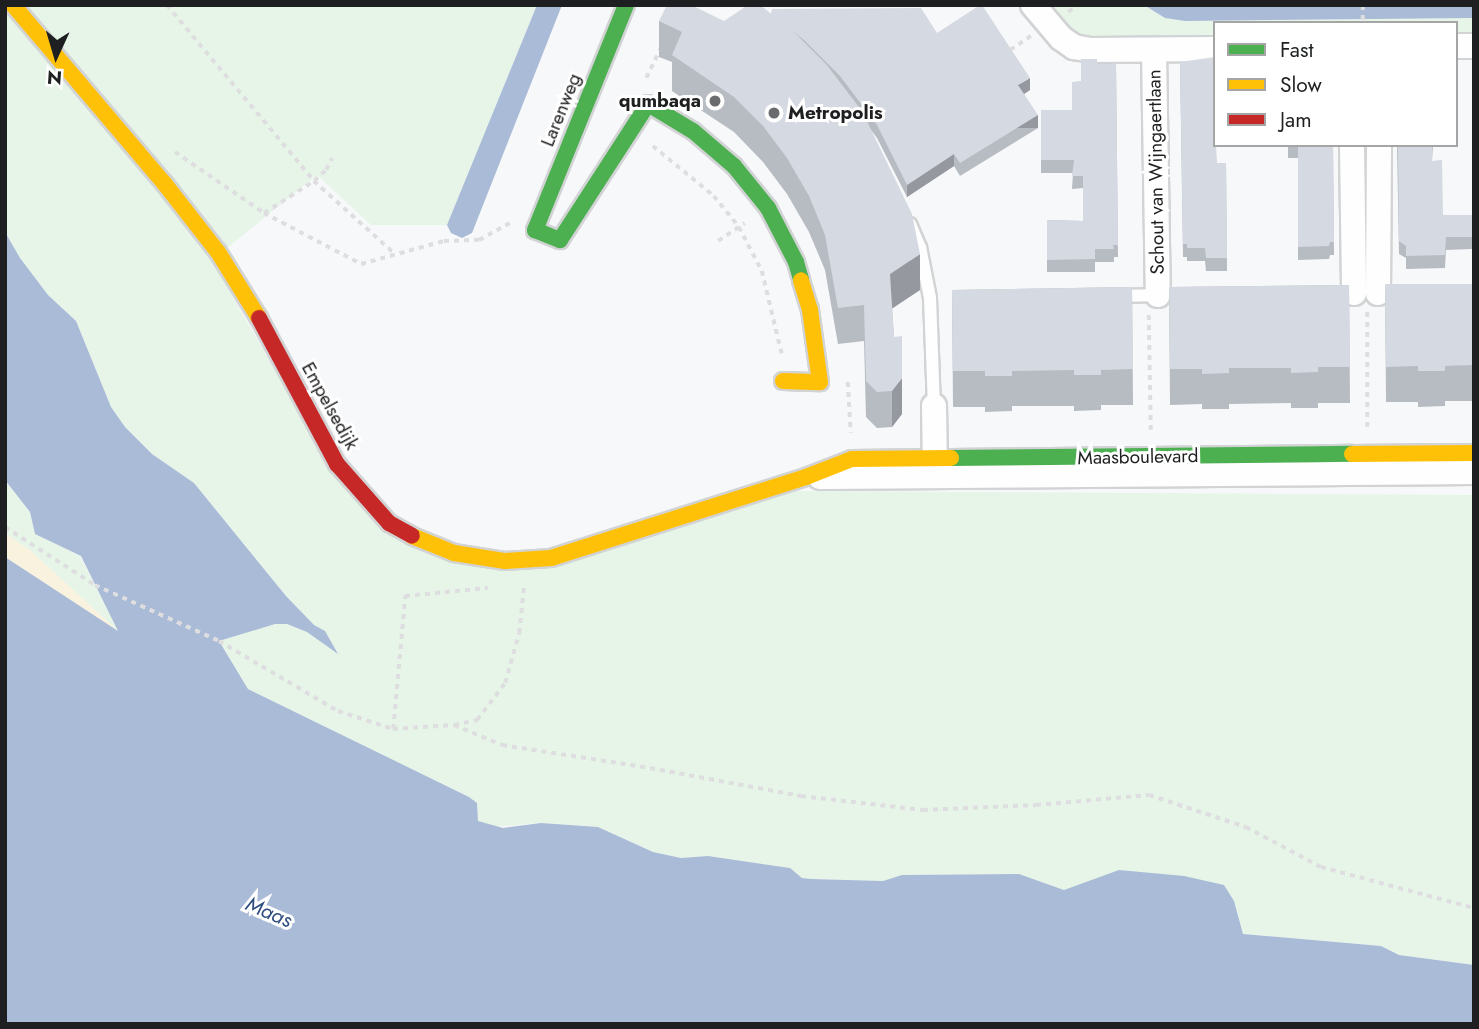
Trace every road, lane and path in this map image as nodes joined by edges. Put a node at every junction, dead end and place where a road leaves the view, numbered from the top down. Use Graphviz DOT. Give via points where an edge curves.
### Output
graph roads {
  1 [pos="13,5"];
  2 [pos="167,5"];
  3 [pos="626,5"];
  4 [pos="1078,5"];
  5 [pos="1041,15"];
  6 [pos="661,46"];
  7 [pos="1213,49"];
  8 [pos="1154,50"];
  9 [pos="1004,54"];
  10 [pos="648,104"];
  11 [pos="630,133"];
  12 [pos="1352,147"];
  13 [pos="1379,147"];
  14 [pos="172,150"];
  15 [pos="332,158"];
  16 [pos="314,181"];
  17 [pos="768,208"];
  18 [pos="264,213"];
  19 [pos="906,214"];
  20 [pos="518,218"];
  21 [pos="739,227"];
  22 [pos="718,241"];
  23 [pos="395,254"];
  24 [pos="1159,295"];
  25 [pos="1097,296"];
  26 [pos="783,381"];
  27 [pos="849,382"];
  28 [pos="934,406"];
  29 [pos="851,412"];
  30 [pos="1474,453"];
  31 [pos="1151,457"];
  32 [pos="935,468"];
  33 [pos="1474,472"];
  34 [pos="806,477"];
  35 [pos="748,496"];
  36 [pos="5,527"];
  37 [pos="524,561"];
  38 [pos="524,585"];
  39 [pos="516,586"];
  40 [pos="496,587"];
  41 [pos="454,726"];
  42 [pos="393,729"];
  43 [pos="1474,908"];
  1 -- 37 [label="street, Empelsedijk" via="218,252 337,464 374,509 424,543 454,553"];
  2 -- 16 [label="path"];
  3 -- 11 [label="street, Larenweg" via="535,230 560,240"];
  4 -- 5 [label="path"];
  5 -- 8 [label="street" via="1074,47"];
  5 -- 9 [label="path"];
  6 -- 10 [label="path" via="644,83"];
  7 -- 8 [label="street"];
  8 -- 24 [label="street, Schout van Wijngaertlaan"];
  10 -- 11 [label="street"];
  10 -- 17 [label="street" via="714,148"];
  11 -- 21 [label="path" via="676,162 714,196"];
  12 -- 13 [label="street" via="1366,293"];
  14 -- 18 [label="path"];
  15 -- 16 [label="path"];
  16 -- 18 [label="path"];
  16 -- 23 [label="path"];
  17 -- 21 [label="path"];
  17 -- 26 [label="street" via="796,262 810,310 820,382"];
  18 -- 23 [label="path" via="360,264"];
  19 -- 28 [label="lane" via="920,247 930,298"];
  20 -- 23 [label="path" via="479,240 444,241"];
  21 -- 22 [label="path"];
  21 -- 26 [label="path" via="762,271 782,347"];
  24 -- 25 [label="lane"];
  24 -- 31 [label="path"];
  27 -- 29 [label="path"];
  28 -- 32 [label="street"];
  30 -- 31 [label="street, Maasboulevard"];
  31 -- 32 [label="street, Maasboulevard"];
  32 -- 33 [label="street, Maasboulevard"];
  32 -- 34 [label="street, Maasboulevard"];
  34 -- 35 [label="street, Maasboulevard"];
  35 -- 37 [label="street, Empelsedijk" via="551,558"];
  36 -- 42 [label="path" via="94,585 219,642 338,711"];
  37 -- 38 [label="path"];
  38 -- 39 [label="path"];
  38 -- 41 [label="path" via="519,633 505,683 477,720"];
  40 -- 42 [label="path" via="405,596"];
  41 -- 42 [label="path"];
  41 -- 43 [label="path" via="502,745 801,796 923,810 1149,795 1246,827 1321,867"];
}
